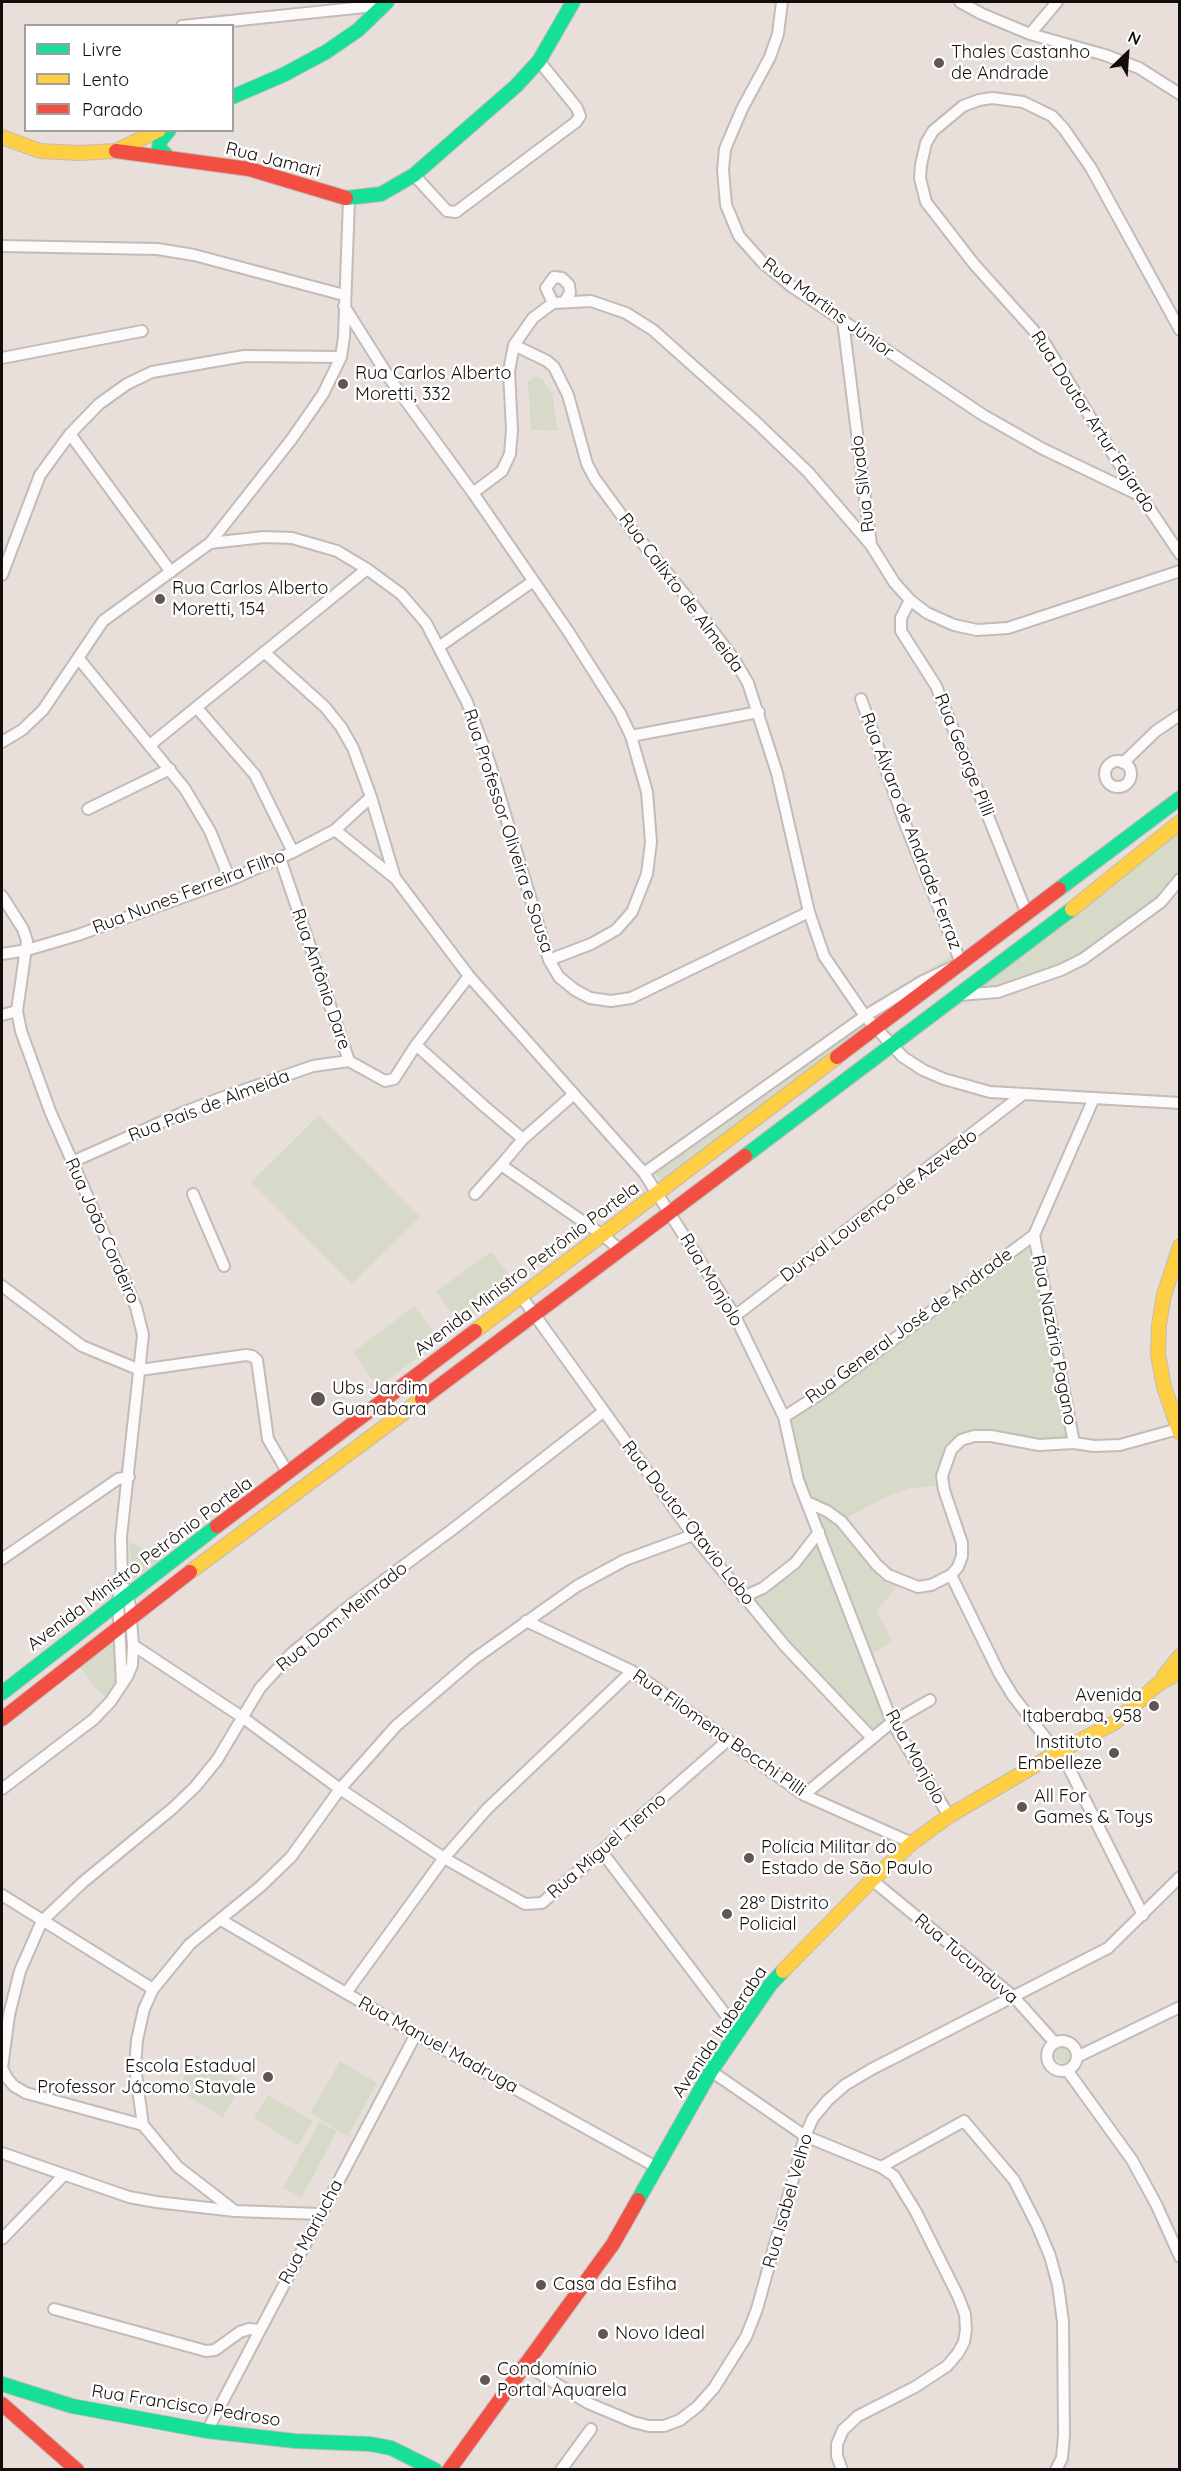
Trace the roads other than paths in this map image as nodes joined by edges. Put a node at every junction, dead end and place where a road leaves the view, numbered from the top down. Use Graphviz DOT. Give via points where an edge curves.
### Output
graph roads {
  1 [pos="573,2"];
  2 [pos="782,2"];
  3 [pos="960,2"];
  4 [pos="1057,2"];
  5 [pos="386,3"];
  6 [pos="200,24"];
  7 [pos="1030,34"];
  8 [pos="539,61"];
  9 [pos="1179,93"];
  10 [pos="234,96"];
  11 [pos="155,132"];
  12 [pos="167,132"];
  13 [pos="2,137"];
  14 [pos="116,151"];
  15 [pos="169,158"];
  16 [pos="414,175"];
  17 [pos="349,199"];
  18 [pos="2,246"];
  19 [pos="344,301"];
  20 [pos="565,301"];
  21 [pos="554,303"];
  22 [pos="843,321"];
  23 [pos="1179,330"];
  24 [pos="142,331"];
  25 [pos="514,345"];
  26 [pos="341,357"];
  27 [pos="2,358"];
  28 [pos="70,434"];
  29 [pos="473,493"];
  30 [pos="1141,496"];
  31 [pos="210,543"];
  32 [pos="871,545"];
  33 [pos="1179,554"];
  34 [pos="367,568"];
  35 [pos="1179,571"];
  36 [pos="171,572"];
  37 [pos="2,575"];
  38 [pos="532,582"];
  39 [pos="910,600"];
  40 [pos="440,646"];
  41 [pos="264,652"];
  42 [pos="79,659"];
  43 [pos="861,699"];
  44 [pos="197,708"];
  45 [pos="759,712"];
  46 [pos="1179,715"];
  47 [pos="631,736"];
  48 [pos="2,742"];
  49 [pos="150,745"];
  50 [pos="1123,763"];
  51 [pos="170,768"];
  52 [pos="371,797"];
  53 [pos="1179,798"];
  54 [pos="88,809"];
  55 [pos="1179,822"];
  56 [pos="335,830"];
  57 [pos="293,852"];
  58 [pos="280,858"];
  59 [pos="396,879"];
  60 [pos="1179,879"];
  61 [pos="230,880"];
  62 [pos="2,896"];
  63 [pos="809,912"];
  64 [pos="1028,914"];
  65 [pos="27,950"];
  66 [pos="2,954"];
  67 [pos="549,960"];
  68 [pos="961,963"];
  69 [pos="469,976"];
  70 [pos="958,995"];
  71 [pos="17,1011"];
  72 [pos="2,1015"];
  73 [pos="865,1016"];
  74 [pos="876,1027"];
  75 [pos="416,1045"];
  76 [pos="892,1045"];
  77 [pos="349,1061"];
  78 [pos="574,1094"];
  79 [pos="1022,1095"];
  80 [pos="1094,1098"];
  81 [pos="1179,1103"];
  82 [pos="523,1138"];
  83 [pos="72,1162"];
  84 [pos="501,1165"];
  85 [pos="644,1173"];
  86 [pos="657,1191"];
  87 [pos="193,1194"];
  88 [pos="475,1194"];
  89 [pos="670,1212"];
  90 [pos="602,1234"];
  91 [pos="1034,1235"];
  92 [pos="1179,1246"];
  93 [pos="620,1250"];
  94 [pos="224,1266"];
  95 [pos="2,1286"];
  96 [pos="521,1296"];
  97 [pos="535,1315"];
  98 [pos="735,1316"];
  99 [pos="140,1370"];
  100 [pos="603,1412"];
  101 [pos="784,1417"];
  102 [pos="1179,1431"];
  103 [pos="1074,1443"];
  104 [pos="288,1473"];
  105 [pos="129,1477"];
  106 [pos="807,1502"];
  107 [pos="819,1532"];
  108 [pos="693,1535"];
  109 [pos="2,1559"];
  110 [pos="951,1575"];
  111 [pos="123,1593"];
  112 [pos="743,1597"];
  113 [pos="126,1620"];
  114 [pos="526,1621"];
  115 [pos="134,1645"];
  116 [pos="1179,1656"];
  117 [pos="632,1671"];
  118 [pos="1179,1672"];
  119 [pos="1158,1684"];
  120 [pos="122,1685"];
  121 [pos="2,1693"];
  122 [pos="930,1700"];
  123 [pos="242,1717"];
  124 [pos="2,1719"];
  125 [pos="892,1722"];
  126 [pos="871,1737"];
  127 [pos="728,1740"];
  128 [pos="1058,1752"];
  129 [pos="2,1789"];
  130 [pos="340,1789"];
  131 [pos="804,1794"];
  132 [pos="948,1816"];
  133 [pos="912,1843"];
  134 [pos="602,1852"];
  135 [pos="444,1858"];
  136 [pos="1179,1876"];
  137 [pos="872,1880"];
  138 [pos="2,1895"];
  139 [pos="1143,1915"];
  140 [pos="221,1920"];
  141 [pos="42,1921"];
  142 [pos="153,1989"];
  143 [pos="346,1993"];
  144 [pos="1014,1997"];
  145 [pos="1179,2007"];
  146 [pos="738,2031"];
  147 [pos="416,2034"];
  148 [pos="1055,2043"];
  149 [pos="1077,2057"];
  150 [pos="2,2068"];
  151 [pos="1067,2070"];
  152 [pos="711,2071"];
  153 [pos="143,2125"];
  154 [pos="805,2136"];
  155 [pos="2,2153"];
  156 [pos="656,2167"];
  157 [pos="881,2167"];
  158 [pos="64,2175"];
  159 [pos="235,2211"];
  160 [pos="320,2214"];
  161 [pos="2,2240"];
  162 [pos="1179,2257"];
  163 [pos="54,2309"];
  164 [pos="260,2330"];
  165 [pos="524,2364"];
  166 [pos="2,2384"];
  167 [pos="30,2394"];
  168 [pos="7,2408"];
  169 [pos="591,2430"];
  170 [pos="207,2431"];
  171 [pos="77,2469"];
  172 [pos="435,2469"];
  173 [pos="449,2469"];
  174 [pos="561,2469"];
  175 [pos="842,2469"];
  176 [pos="1056,2469"];
  1 -- 8 [label="main road"];
  2 -- 22 [label="street, Rua Martins Júnior" via="770,57 725,149 726,205 739,236 763,263"];
  3 -- 7 [label="street"];
  4 -- 7 [label="street"];
  5 -- 6 [label="street"];
  5 -- 10 [label="main road" via="358,30 326,52"];
  7 -- 9 [label="street" via="1113,58"];
  8 -- 16 [label="main road"];
  8 -- 16 [label="street" via="577,108 580,117 563,133 456,212 447,211"];
  11 -- 14 [label="main road"];
  12 -- 15 [label="main road" via="159,148"];
  13 -- 14 [label="main road" via="40,151"];
  14 -- 15 [label="main road, Rua Jamari"];
  15 -- 17 [label="main road, Rua Jamari" via="249,169"];
  16 -- 17 [label="main road" via="381,194"];
  17 -- 19 [label="street"];
  18 -- 19 [label="street" via="157,249 194,255"];
  19 -- 26 [label="street"];
  19 -- 29 [label="street" via="390,379"];
  20 -- 21 [label="street"];
  20 -- 21 [label="street" via="570,290 568,282 554,277 546,288"];
  20 -- 32 [label="street" via="611,308 653,330 808,472"];
  21 -- 25 [label="street" via="532,318"];
  22 -- 30 [label="street, Rua Martins Júnior" via="983,415 1043,450"];
  22 -- 32 [label="street, Rua Silvado"];
  23 -- 30 [label="street, Rua Doutor Artur Fajardo" via="1090,168 1052,116 1023,102 992,98 963,106 933,131 921,165 926,202 974,264 1044,342"];
  24 -- 27 [label="street"];
  25 -- 29 [label="street" via="509,371 512,430 508,463"];
  25 -- 45 [label="street, Rua Calixto de Almeida" via="554,367 568,394 587,464 595,479 734,659"];
  26 -- 28 [label="street" via="244,356 152,372 99,404"];
  26 -- 31 [label="street" via="323,394 291,440"];
  28 -- 36 [label="street"];
  28 -- 37 [label="street" via="40,475"];
  29 -- 38 [label="street"];
  30 -- 33 [label="street, Rua Doutor Artur Fajardo"];
  31 -- 34 [label="street, Rua Professor Oliveira e Sousa" via="292,538 337,551"];
  31 -- 36 [label="street"];
  32 -- 39 [label="street, Rua Silvado"];
  34 -- 40 [label="street, Rua Professor Oliveira e Sousa" via="401,594"];
  34 -- 41 [label="street"];
  35 -- 39 [label="street, Rua Silvado" via="1008,628 977,630 954,625"];
  36 -- 42 [label="street" via="103,621"];
  38 -- 40 [label="street"];
  38 -- 47 [label="street" via="591,667"];
  39 -- 64 [label="street, Rua George Pilli" via="901,618 901,631 936,686"];
  40 -- 67 [label="street, Rua Professor Oliveira e Sousa" via="467,702 490,764"];
  41 -- 44 [label="street"];
  41 -- 52 [label="street" via="325,707 341,727"];
  42 -- 48 [label="street" via="43,710"];
  42 -- 49 [label="street"];
  43 -- 68 [label="street, Rua Álvaro de Andrade Ferraz"];
  44 -- 49 [label="street"];
  44 -- 57 [label="street" via="255,776"];
  45 -- 47 [label="street"];
  45 -- 63 [label="street, Rua Calixto de Almeida"];
  46 -- 50 [label="street"];
  47 -- 67 [label="street" via="646,792 651,842 641,894 616,930"];
  49 -- 51 [label="street"];
  51 -- 54 [label="street"];
  51 -- 61 [label="street" via="199,809"];
  52 -- 56 [label="street, Rua Nunes Ferreira Filho"];
  52 -- 59 [label="street"];
  53 -- 64 [label="main road, Avenida Ministro Petrônio Portela"];
  55 -- 70 [label="main road, Avenida Ministro Petrônio Portela"];
  56 -- 57 [label="street, Rua Nunes Ferreira Filho"];
  56 -- 59 [label="street, Rua Monjolo"];
  57 -- 58 [label="street, Rua Nunes Ferreira Filho"];
  58 -- 61 [label="street, Rua Nunes Ferreira Filho"];
  58 -- 77 [label="street, Rua Antônio Dare"];
  59 -- 69 [label="street, Rua Monjolo"];
  60 -- 70 [label="street" via="1161,902 1083,959 998,992"];
  61 -- 65 [label="street, Rua Nunes Ferreira Filho"];
  62 -- 65 [label="street, Rua João Cordeiro" via="23,929"];
  63 -- 67 [label="street, Rua Professor Oliveira e Sousa" via="632,998 590,998 559,977"];
  63 -- 73 [label="street, Rua Calixto de Almeida" via="824,956"];
  64 -- 68 [label="main road, Avenida Ministro Petrônio Portela"];
  65 -- 66 [label="street, Rua Nunes Ferreira Filho"];
  65 -- 71 [label="street, Rua João Cordeiro"];
  68 -- 73 [label="street, Avenida Ministro Petrônio Portela"];
  68 -- 74 [label="main road, Avenida Ministro Petrônio Portela"];
  69 -- 75 [label="street"];
  69 -- 78 [label="street, Rua Monjolo"];
  70 -- 76 [label="main road, Avenida Ministro Petrônio Portela"];
  71 -- 72 [label="street"];
  71 -- 83 [label="street, Rua João Cordeiro" via="38,1078"];
  73 -- 74 [label="street, Rua Calixto de Almeida"];
  73 -- 85 [label="street, Avenida Ministro Petrônio Portela"];
  74 -- 76 [label="street, Rua Calixto de Almeida"];
  74 -- 86 [label="main road, Avenida Ministro Petrônio Portela"];
  75 -- 77 [label="street, Rua Antônio Dare" via="394,1079 385,1081"];
  75 -- 82 [label="street"];
  76 -- 79 [label="street, Rua Calixto de Almeida" via="903,1057 944,1079 990,1092"];
  76 -- 89 [label="main road, Avenida Ministro Petrônio Portela"];
  77 -- 83 [label="street, Rua Pais de Almeida" via="313,1066 220,1098"];
  78 -- 82 [label="street"];
  78 -- 85 [label="street, Rua Monjolo"];
  79 -- 80 [label="street, Rua Calixto de Almeida"];
  79 -- 98 [label="street, Durval Lourenço de Azevedo"];
  80 -- 81 [label="street, Rua Calixto de Almeida"];
  80 -- 91 [label="street, Rua Nazário Pagano"];
  82 -- 84 [label="street"];
  83 -- 99 [label="street, Rua João Cordeiro" via="136,1307 143,1335"];
  84 -- 88 [label="street"];
  84 -- 90 [label="street"];
  85 -- 86 [label="street, Rua Monjolo"];
  86 -- 89 [label="street, Rua Monjolo"];
  86 -- 90 [label="main road, Avenida Ministro Petrônio Portela"];
  87 -- 94 [label="street"];
  89 -- 93 [label="main road, Avenida Ministro Petrônio Portela"];
  89 -- 98 [label="street, Rua Monjolo"];
  90 -- 93 [label="street"];
  90 -- 96 [label="main road, Avenida Ministro Petrônio Portela"];
  91 -- 101 [label="street, Rua General José de Andrade"];
  91 -- 103 [label="street, Rua Nazário Pagano"];
  92 -- 102 [label="main road" via="1164,1295 1158,1354"];
  93 -- 97 [label="main road, Avenida Ministro Petrônio Portela"];
  95 -- 99 [label="street" via="82,1346"];
  96 -- 97 [label="street, Rua Doutor Otavio Lobo"];
  96 -- 104 [label="main road, Avenida Ministro Petrônio Portela"];
  97 -- 100 [label="street, Rua Doutor Otavio Lobo"];
  97 -- 113 [label="main road, Avenida Ministro Petrônio Portela"];
  98 -- 101 [label="street, Rua Monjolo"];
  99 -- 104 [label="street" via="252,1356 257,1360 268,1439"];
  99 -- 105 [label="street, Rua João Cordeiro"];
  100 -- 108 [label="street, Rua Doutor Otavio Lobo"];
  100 -- 123 [label="street, Rua Dom Meinrado" via="291,1654"];
  101 -- 106 [label="street, Rua Monjolo"];
  102 -- 103 [label="street" via="1120,1445"];
  103 -- 110 [label="street, Rua Nazário Pagano" via="1039,1444 991,1436 961,1440 951,1450 942,1476 962,1543 962,1556"];
  104 -- 111 [label="main road, Avenida Ministro Petrônio Portela"];
  105 -- 109 [label="street" via="118,1479"];
  105 -- 111 [label="street, Rua João Cordeiro" via="122,1537"];
  106 -- 107 [label="street, Rua Monjolo"];
  106 -- 110 [label="street" via="841,1521 877,1565 901,1582 931,1586"];
  107 -- 112 [label="street" via="795,1563 763,1588"];
  107 -- 125 [label="street, Rua Monjolo"];
  108 -- 112 [label="street, Rua Doutor Otavio Lobo"];
  108 -- 114 [label="street" via="625,1560 577,1586"];
  110 -- 128 [label="street" via="999,1673"];
  111 -- 113 [label="street, Rua João Cordeiro"];
  111 -- 121 [label="main road, Avenida Ministro Petrônio Portela"];
  112 -- 126 [label="street, Rua Doutor Otavio Lobo"];
  113 -- 115 [label="street, Rua João Cordeiro"];
  113 -- 120 [label="street, Rua João Cordeiro"];
  113 -- 124 [label="main road, Avenida Ministro Petrônio Portela"];
  114 -- 117 [label="street, Rua Filomena Bocchi Pilli"];
  114 -- 130 [label="street" via="423,1702 368,1755"];
  115 -- 120 [label="street, Rua João Cordeiro" via="132,1665"];
  115 -- 123 [label="street, Rua Miguel Tierno"];
  116 -- 119 [label="main road"];
  117 -- 127 [label="street, Rua Filomena Bocchi Pilli"];
  117 -- 135 [label="street" via="488,1809"];
  118 -- 119 [label="main road, Avenida Itaberaba"];
  119 -- 128 [label="main road, Avenida Itaberaba" via="1114,1723"];
  120 -- 129 [label="street, Rua João Cordeiro" via="94,1719"];
  122 -- 125 [label="street"];
  123 -- 130 [label="street, Rua Miguel Tierno"];
  123 -- 141 [label="street, Rua Dom Meinrado" via="217,1760 195,1786"];
  125 -- 126 [label="street"];
  125 -- 132 [label="street, Rua Monjolo"];
  126 -- 131 [label="street"];
  127 -- 131 [label="street, Rua Filomena Bocchi Pilli"];
  127 -- 134 [label="street, Rua Miguel Tierno"];
  128 -- 132 [label="main road, Avenida Itaberaba"];
  128 -- 139 [label="street"];
  130 -- 135 [label="street, Rua Miguel Tierno"];
  130 -- 140 [label="street" via="291,1857"];
  131 -- 133 [label="street, Rua Filomena Bocchi Pilli"];
  132 -- 133 [label="main road, Avenida Itaberaba"];
  133 -- 137 [label="main road, Avenida Itaberaba"];
  134 -- 135 [label="street, Rua Miguel Tierno" via="535,1905 519,1902"];
  134 -- 146 [label="street"];
  135 -- 143 [label="street"];
  136 -- 139 [label="street, Rua Isabel Velho"];
  137 -- 144 [label="street, Rua Tucunduva"];
  137 -- 146 [label="main road, Avenida Itaberaba" via="790,1962"];
  138 -- 141 [label="street"];
  139 -- 144 [label="street, Rua Isabel Velho" via="1108,1948"];
  140 -- 142 [label="street" via="190,1944"];
  140 -- 143 [label="street, Rua Manuel Madruga"];
  141 -- 142 [label="street"];
  141 -- 150 [label="street, Rua Dom Meinrado" via="20,1971"];
  142 -- 153 [label="street" via="136,2040 135,2067"];
  143 -- 147 [label="street, Rua Manuel Madruga"];
  144 -- 148 [label="street, Rua Tucunduva"];
  144 -- 154 [label="street, Rua Isabel Velho" via="845,2085 813,2118"];
  145 -- 149 [label="street"];
  146 -- 152 [label="main road, Avenida Itaberaba"];
  147 -- 156 [label="street, Rua Manuel Madruga"];
  147 -- 160 [label="street, Rua Mariucha"];
  148 -- 149 [label="street" via="1069,2043"];
  148 -- 151 [label="street" via="1048,2060 1054,2068"];
  149 -- 151 [label="street"];
  150 -- 153 [label="street" via="14,2086 26,2093"];
  151 -- 162 [label="street" via="1132,2160"];
  152 -- 154 [label="street"];
  152 -- 156 [label="main road, Avenida Itaberaba"];
  153 -- 159 [label="street" via="178,2167"];
  154 -- 157 [label="street"];
  154 -- 165 [label="street, Rua Isabel Velho" via="746,2337 714,2388 697,2407 680,2420 649,2426 608,2413"];
  155 -- 158 [label="street"];
  156 -- 165 [label="main road, Avenida Itaberaba" via="613,2244"];
  157 -- 175 [label="street" via="894,2176 916,2212 958,2296 966,2330 958,2353 947,2366 858,2416 843,2430 837,2444"];
  157 -- 176 [label="street" via="964,2121 1014,2180 1050,2256 1058,2285 1063,2322 1064,2436 1062,2458"];
  158 -- 159 [label="street" via="129,2197"];
  158 -- 161 [label="street"];
  159 -- 160 [label="street"];
  160 -- 164 [label="street, Rua Mariucha"];
  163 -- 164 [label="street" via="206,2351 215,2350 240,2332"];
  164 -- 170 [label="street, Rua Mariucha"];
  165 -- 173 [label="main road, Avenida Itaberaba"];
  166 -- 167 [label="main road, Rua Francisco Pedroso"];
  167 -- 168 [label="main road"];
  167 -- 170 [label="main road, Rua Francisco Pedroso" via="72,2406"];
  168 -- 171 [label="main road"];
  169 -- 174 [label="street"];
  170 -- 172 [label="main road, Rua Francisco Pedroso" via="370,2444 391,2448"];
}
